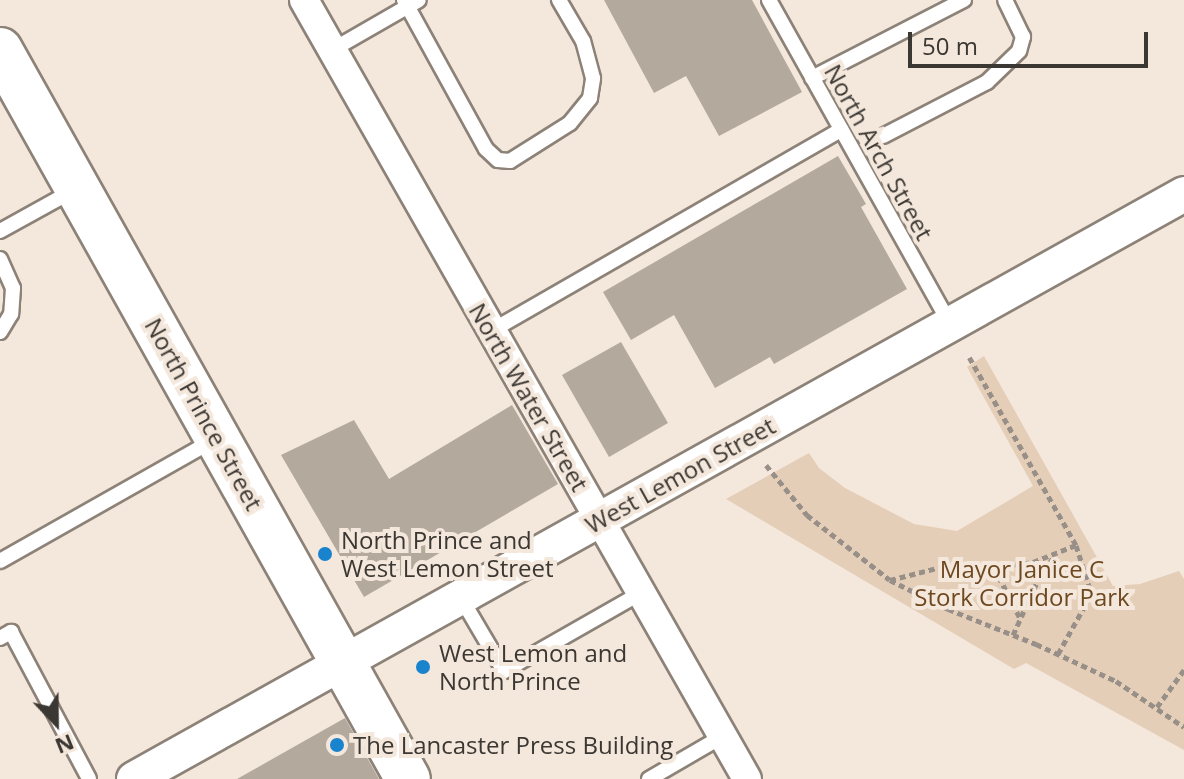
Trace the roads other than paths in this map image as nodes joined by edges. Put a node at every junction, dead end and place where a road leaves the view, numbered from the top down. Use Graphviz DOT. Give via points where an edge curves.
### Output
graph roads {
  1 [pos="304,0"];
  2 [pos="559,0"];
  3 [pos="769,0"];
  4 [pos="964,0"];
  5 [pos="1005,0"];
  6 [pos="410,2"];
  7 [pos="0,50"];
  8 [pos="332,50"];
  9 [pos="812,78"];
  10 [pos="841,130"];
  11 [pos="883,136"];
  12 [pos="78,188"];
  13 [pos="1184,194"];
  14 [pos="0,231"];
  15 [pos="0,259"];
  16 [pos="951,325"];
  17 [pos="491,331"];
  18 [pos="0,332"];
  19 [pos="217,438"];
  20 [pos="599,520"];
  21 [pos="0,561"];
  22 [pos="641,593"];
  23 [pos="460,598"];
  24 [pos="0,638"];
  25 [pos="343,663"];
  26 [pos="723,736"];
  27 [pos="89,779"];
  28 [pos="134,779"];
  29 [pos="408,779"];
  30 [pos="649,779"];
  31 [pos="747,779"];
  1 -- 8 [label="street, North Water Street"];
  2 -- 6 [label="lane" via="583,41 593,78 590,98 570,123 510,161 498,160 486,149"];
  3 -- 9 [label="lane, North Arch Street"];
  4 -- 9 [label="lane"];
  5 -- 11 [label="lane" via="1023,37 1019,51 987,82"];
  6 -- 8 [label="lane"];
  7 -- 12 [label="highway, North Prince Street"];
  8 -- 17 [label="street, North Water Street"];
  9 -- 10 [label="lane, North Arch Street"];
  10 -- 16 [label="lane, North Arch Street"];
  10 -- 17 [label="lane"];
  12 -- 14 [label="lane"];
  12 -- 19 [label="highway, North Prince Street"];
  13 -- 16 [label="street, West Lemon Street"];
  15 -- 18 [label="lane" via="13,288 11,314"];
  16 -- 20 [label="street, West Lemon Street"];
  17 -- 20 [label="street, North Water Street"];
  19 -- 21 [label="lane"];
  19 -- 25 [label="highway, North Prince Street"];
  20 -- 22 [label="street, North Water Street"];
  20 -- 23 [label="street, West Lemon Street"];
  22 -- 23 [label="lane" via="504,671"];
  22 -- 26 [label="street, North Water Street"];
  23 -- 25 [label="street, West Lemon Street"];
  24 -- 27 [label="lane" via="11,632"];
  25 -- 28 [label="street, West Lemon Street"];
  25 -- 29 [label="highway, North Prince Street"];
  26 -- 30 [label="lane"];
  26 -- 31 [label="street, North Water Street"];
}
